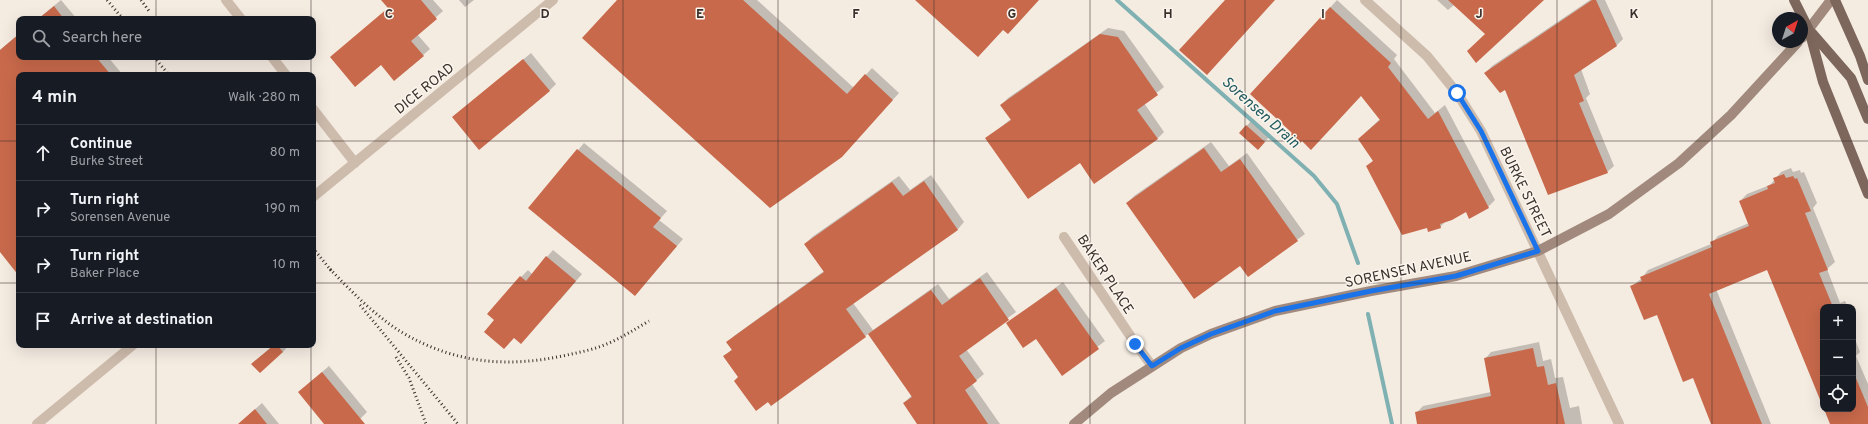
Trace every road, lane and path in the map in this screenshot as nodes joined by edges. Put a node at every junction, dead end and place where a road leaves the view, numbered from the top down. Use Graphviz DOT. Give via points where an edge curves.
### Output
graph roads {
  1 [pos="226,0"];
  2 [pos="553,0"];
  3 [pos="1365,0"];
  4 [pos="1794,0"];
  5 [pos="1831,0"];
  6 [pos="1835,0"];
  7 [pos="1798,12"];
  8 [pos="239,16"];
  9 [pos="1808,31"];
  10 [pos="1808,36"];
  11 [pos="1808,40"];
  12 [pos="1792,48"];
  13 [pos="274,60"];
  14 [pos="284,72"];
  15 [pos="1868,80"];
  16 [pos="316,113"];
  17 [pos="1868,119"];
  18 [pos="356,163"];
  19 [pos="1868,194"];
  20 [pos="316,195"];
  21 [pos="1064,237"];
  22 [pos="1538,251"];
  23 [pos="129,348"];
  24 [pos="1152,366"];
  25 [pos="37,424"];
  26 [pos="1074,424"];
  27 [pos="1619,424"];
  1 -- 8 [label="street"];
  2 -- 18 [label="street, DICE ROAD"];
  3 -- 22 [label="street, BURKE STREET" via="1427,56 1457,93 1481,131"];
  4 -- 7 [label="main road"];
  5 -- 9 [label="street"];
  6 -- 15 [label="main road"];
  10 -- 17 [label="main road" via="1851,78"];
  11 -- 19 [label="main road"];
  12 -- 22 [label="street, SORENSEN AVENUE" via="1731,115 1679,163 1609,214"];
  13 -- 14 [label="street"];
  16 -- 18 [label="street"];
  18 -- 20 [label="street, DICE ROAD"];
  21 -- 24 [label="street, BAKER PLACE"];
  22 -- 24 [label="street, SORENSEN AVENUE" via="1456,276 1275,311 1211,334"];
  22 -- 27 [label="street, BURKE STREET"];
  23 -- 25 [label="street"];
  24 -- 26 [label="street, SORENSEN AVENUE" via="1110,393"];
}
